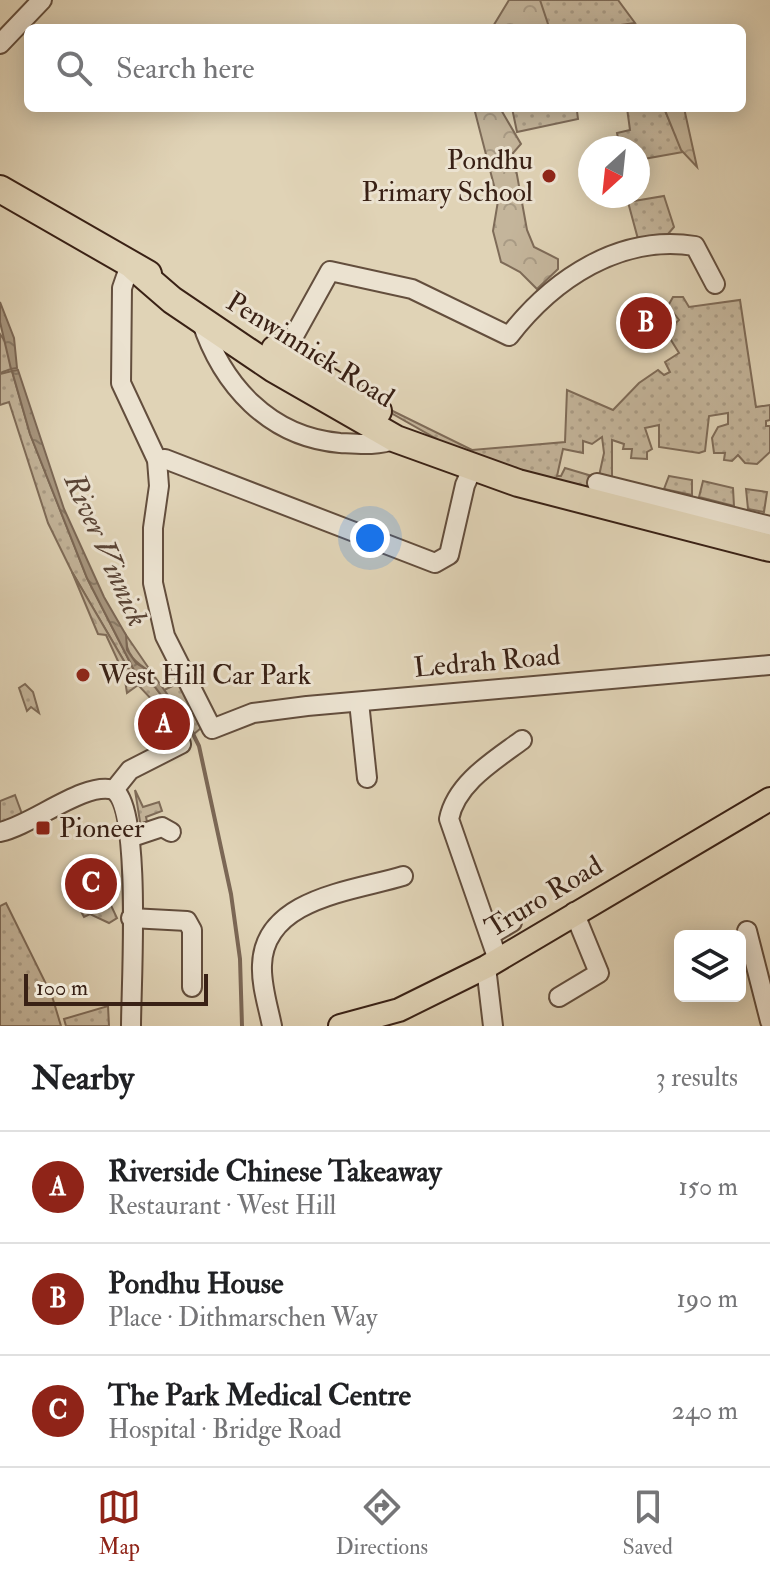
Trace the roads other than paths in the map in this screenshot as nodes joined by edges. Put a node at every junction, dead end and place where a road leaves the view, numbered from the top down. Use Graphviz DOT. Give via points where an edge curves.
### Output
graph roads {
  1 [pos="42,0"];
  2 [pos="0,44"];
  3 [pos="0,189"];
  4 [pos="133,267"];
  5 [pos="715,284"];
  6 [pos="201,320"];
  7 [pos="279,361"];
  8 [pos="396,439"];
  9 [pos="157,460"];
  10 [pos="468,464"];
  11 [pos="597,483"];
  12 [pos="709,520"];
  13 [pos="770,526"];
  14 [pos="770,548"];
  15 [pos="770,665"];
  16 [pos="359,702"];
  17 [pos="522,740"];
  18 [pos="181,744"];
  19 [pos="367,778"];
  20 [pos="114,790"];
  21 [pos="770,799"];
  22 [pos="0,832"];
  23 [pos="171,832"];
  24 [pos="132,837"];
  25 [pos="403,876"];
  26 [pos="574,912"];
  27 [pos="131,918"];
  28 [pos="512,922"];
  29 [pos="747,931"];
  30 [pos="490,935"];
  31 [pos="492,964"];
  32 [pos="759,979"];
  33 [pos="746,982"];
  34 [pos="192,987"];
  35 [pos="559,997"];
  36 [pos="770,1021"];
  37 [pos="131,1026"];
  38 [pos="272,1026"];
  39 [pos="340,1026"];
  40 [pos="493,1026"];
  1 -- 2 [label="street"];
  3 -- 4 [label="highway, Penwinnick Road"];
  4 -- 6 [label="highway, Penwinnick Road"];
  4 -- 7 [label="highway, Penwinnick Road" via="183,291"];
  4 -- 9 [label="street" via="122,288 121,383"];
  5 -- 7 [label="street" via="695,246 657,243 608,256 569,276 535,304 509,336 412,289 330,271"];
  6 -- 7 [label="highway, Penwinnick Road"];
  6 -- 8 [label="street" via="212,354 227,377 276,424 332,442"];
  7 -- 8 [label="highway, Penwinnick Road" via="333,405"];
  7 -- 10 [label="highway, Penwinnick Road"];
  8 -- 10 [label="highway, Penwinnick Road"];
  9 -- 10 [label="street" via="435,563 449,555"];
  9 -- 16 [label="street, Ledrah Road" via="153,583 159,615 212,729 253,713"];
  10 -- 12 [label="highway, Penwinnick Road" via="602,507"];
  11 -- 12 [label="street, Penwinnick Road"];
  12 -- 13 [label="street, Penwinnick Road"];
  12 -- 14 [label="highway, Penwinnick Road"];
  15 -- 16 [label="street, Ledrah Road"];
  16 -- 19 [label="street"];
  17 -- 30 [label="street" via="467,786 449,819"];
  18 -- 20 [label="street" via="130,770"];
  20 -- 22 [label="street" via="96,788"];
  20 -- 24 [label="street" via="124,801"];
  21 -- 26 [label="main road, Truro Road"];
  23 -- 24 [label="street" via="162,827"];
  24 -- 27 [label="street"];
  25 -- 38 [label="street" via="283,917 262,957"];
  26 -- 31 [label="main road, Truro Road"];
  26 -- 35 [label="street" via="608,971"];
  27 -- 34 [label="street" via="187,921 192,930"];
  27 -- 37 [label="street"];
  28 -- 30 [label="street"];
  29 -- 32 [label="street"];
  30 -- 31 [label="street"];
  31 -- 39 [label="main road, Truro Road" via="399,1010"];
  31 -- 40 [label="street"];
  32 -- 33 [label="street"];
  32 -- 36 [label="street"];
}
